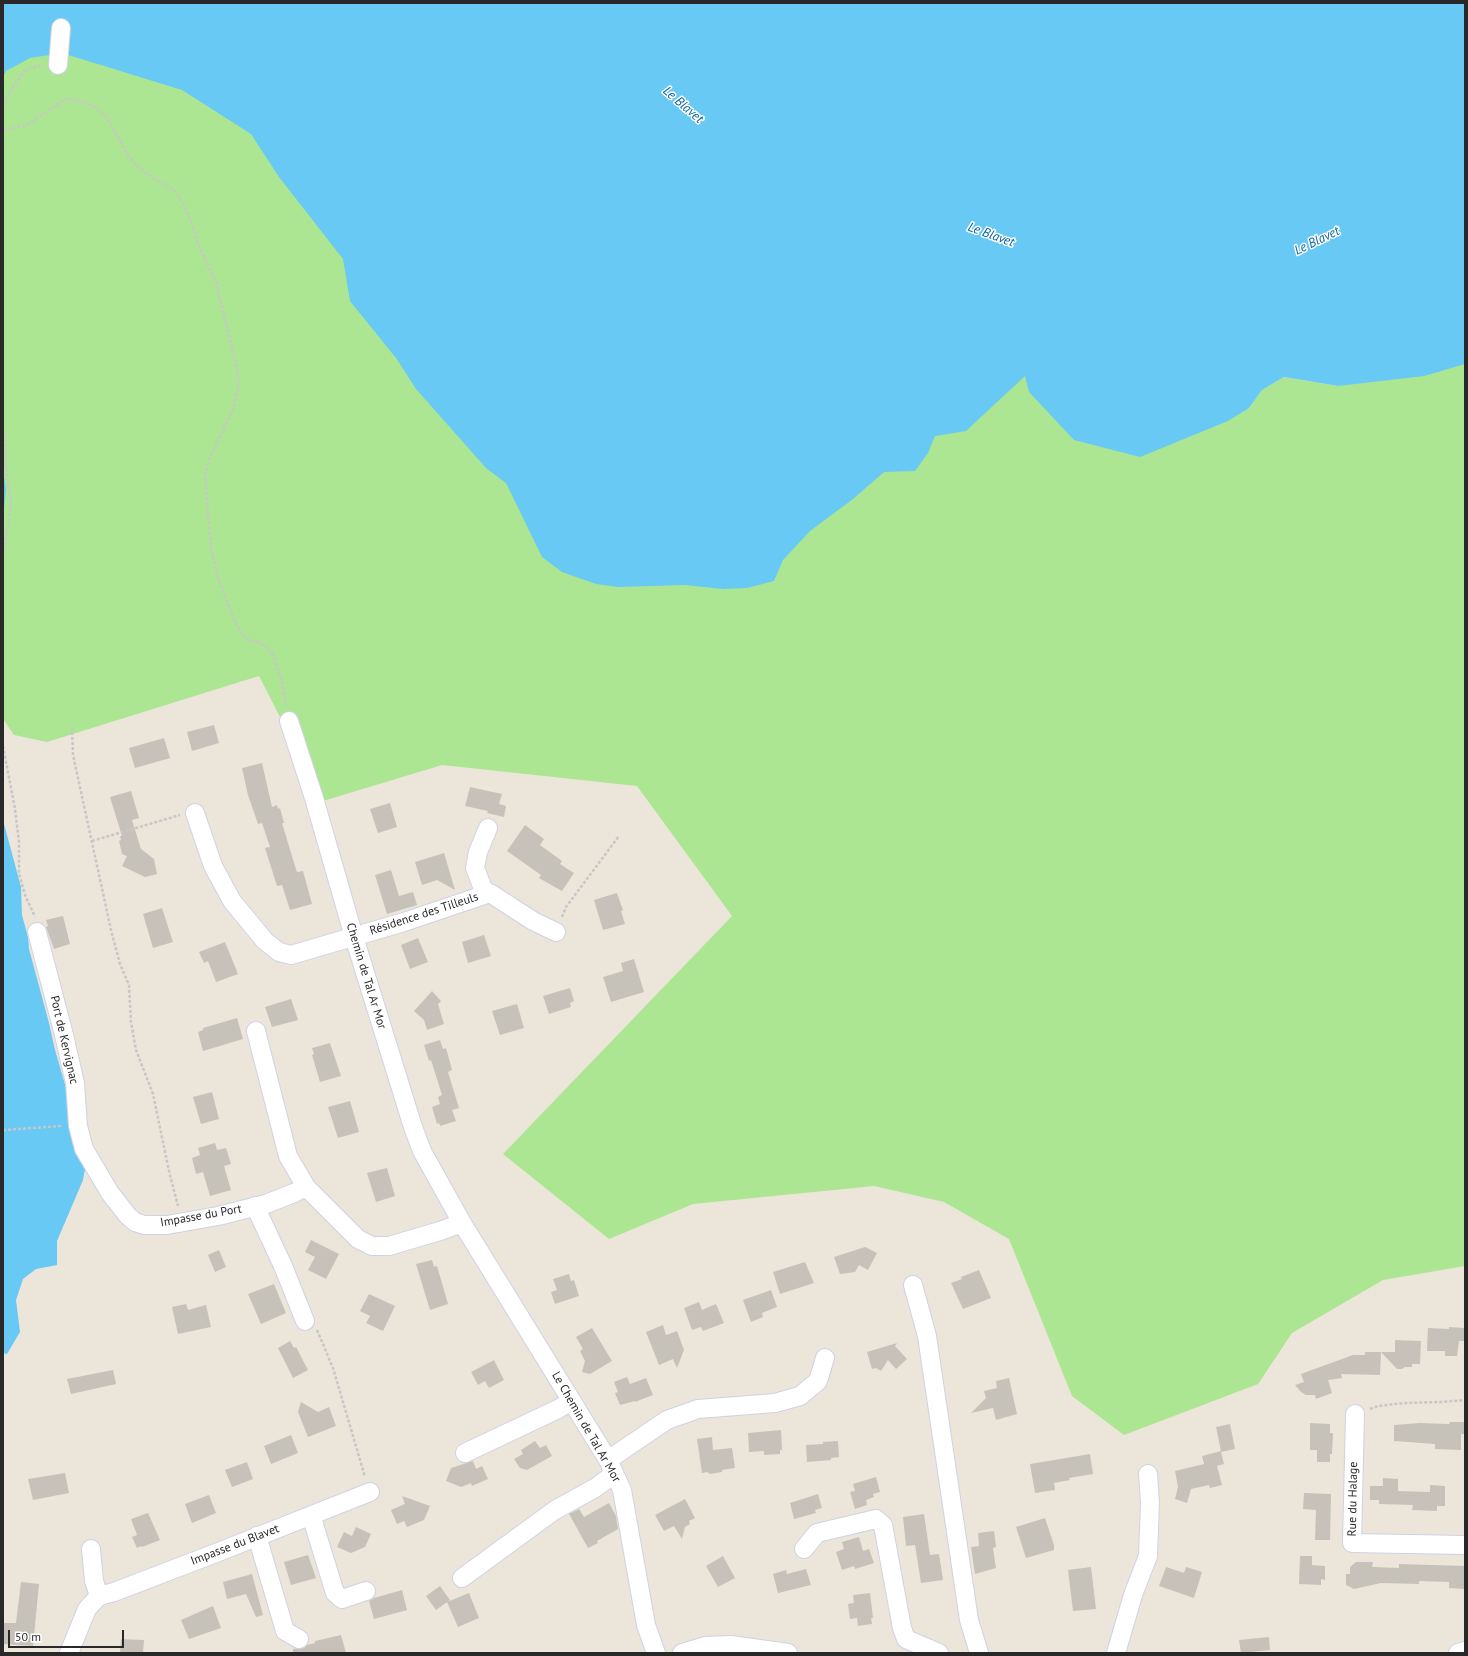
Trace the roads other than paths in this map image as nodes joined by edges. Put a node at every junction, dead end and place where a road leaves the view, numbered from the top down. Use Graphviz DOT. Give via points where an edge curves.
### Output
graph roads {
  1 [pos="61,28"];
  2 [pos="58,65"];
  3 [pos="289,722"];
  4 [pos="195,813"];
  5 [pos="488,828"];
  6 [pos="485,894"];
  7 [pos="37,932"];
  8 [pos="556,932"];
  9 [pos="354,937"];
  10 [pos="256,1031"];
  11 [pos="84,1149"];
  12 [pos="306,1187"];
  13 [pos="255,1206"];
  14 [pos="462,1223"];
  15 [pos="913,1285"];
  16 [pos="310,1323"];
  17 [pos="825,1358"];
  18 [pos="572,1401"];
  19 [pos="1355,1414"];
  20 [pos="465,1453"];
  21 [pos="611,1467"];
  22 [pos="1148,1474"];
  23 [pos="370,1492"];
  24 [pos="311,1515"];
  25 [pos="257,1536"];
  26 [pos="1465,1545"];
  27 [pos="91,1549"];
  28 [pos="804,1549"];
  29 [pos="462,1578"];
  30 [pos="366,1591"];
  31 [pos="99,1596"];
  32 [pos="299,1639"];
  33 [pos="1465,1651"];
  34 [pos="69,1653"];
  35 [pos="656,1653"];
  36 [pos="682,1653"];
  37 [pos="788,1653"];
  38 [pos="939,1653"];
  39 [pos="979,1653"];
  40 [pos="1116,1653"];
  41 [pos="1458,1653"];
  1 -- 2 [label="street"];
  3 -- 9 [label="street, Chemin de Tal Ar Mor"];
  4 -- 9 [label="street, Résidence des Tilleuls" via="213,866 232,901 251,926 272,947 291,955"];
  5 -- 6 [label="street" via="478,852 475,868"];
  6 -- 8 [label="street, Résidence des Tilleuls" via="490,893"];
  6 -- 9 [label="street, Résidence des Tilleuls"];
  7 -- 11 [label="street, Port de Kervignac" via="75,1083 78,1126"];
  9 -- 14 [label="street, Chemin de Tal Ar Mor" via="422,1151"];
  10 -- 12 [label="street" via="288,1156"];
  11 -- 13 [label="street, Impasse du Port" via="106,1188 128,1216 144,1225 167,1225"];
  12 -- 13 [label="street, Impasse du Port"];
  12 -- 14 [label="street" via="358,1239 372,1246 389,1246"];
  13 -- 16 [label="street"];
  14 -- 18 [label="street, Le Chemin de Tal Ar Mor"];
  15 -- 39 [label="street" via="928,1336 968,1620"];
  17 -- 21 [label="street" via="818,1381 800,1396 775,1403 698,1408 667,1420"];
  18 -- 20 [label="street"];
  18 -- 21 [label="street, Le Chemin de Tal Ar Mor"];
  19 -- 26 [label="street, Rue du Halage" via="1352,1543"];
  21 -- 29 [label="street" via="595,1488 555,1510"];
  21 -- 35 [label="street, Le Chemin de Tal Ar Mor" via="622,1490 646,1625"];
  22 -- 40 [label="street" via="1148,1556 1133,1594"];
  23 -- 24 [label="street, Impasse du Blavet"];
  24 -- 25 [label="street, Impasse du Blavet"];
  24 -- 30 [label="street" via="335,1593 342,1599"];
  25 -- 31 [label="street, Impasse du Blavet"];
  25 -- 32 [label="street" via="285,1631"];
  27 -- 31 [label="street" via="94,1581"];
  28 -- 38 [label="street" via="817,1533 876,1519 884,1525 902,1628 906,1638"];
  31 -- 34 [label="street" via="88,1609"];
  33 -- 41 [label="street"];
  36 -- 37 [label="street" via="705,1646 731,1645"];
}
